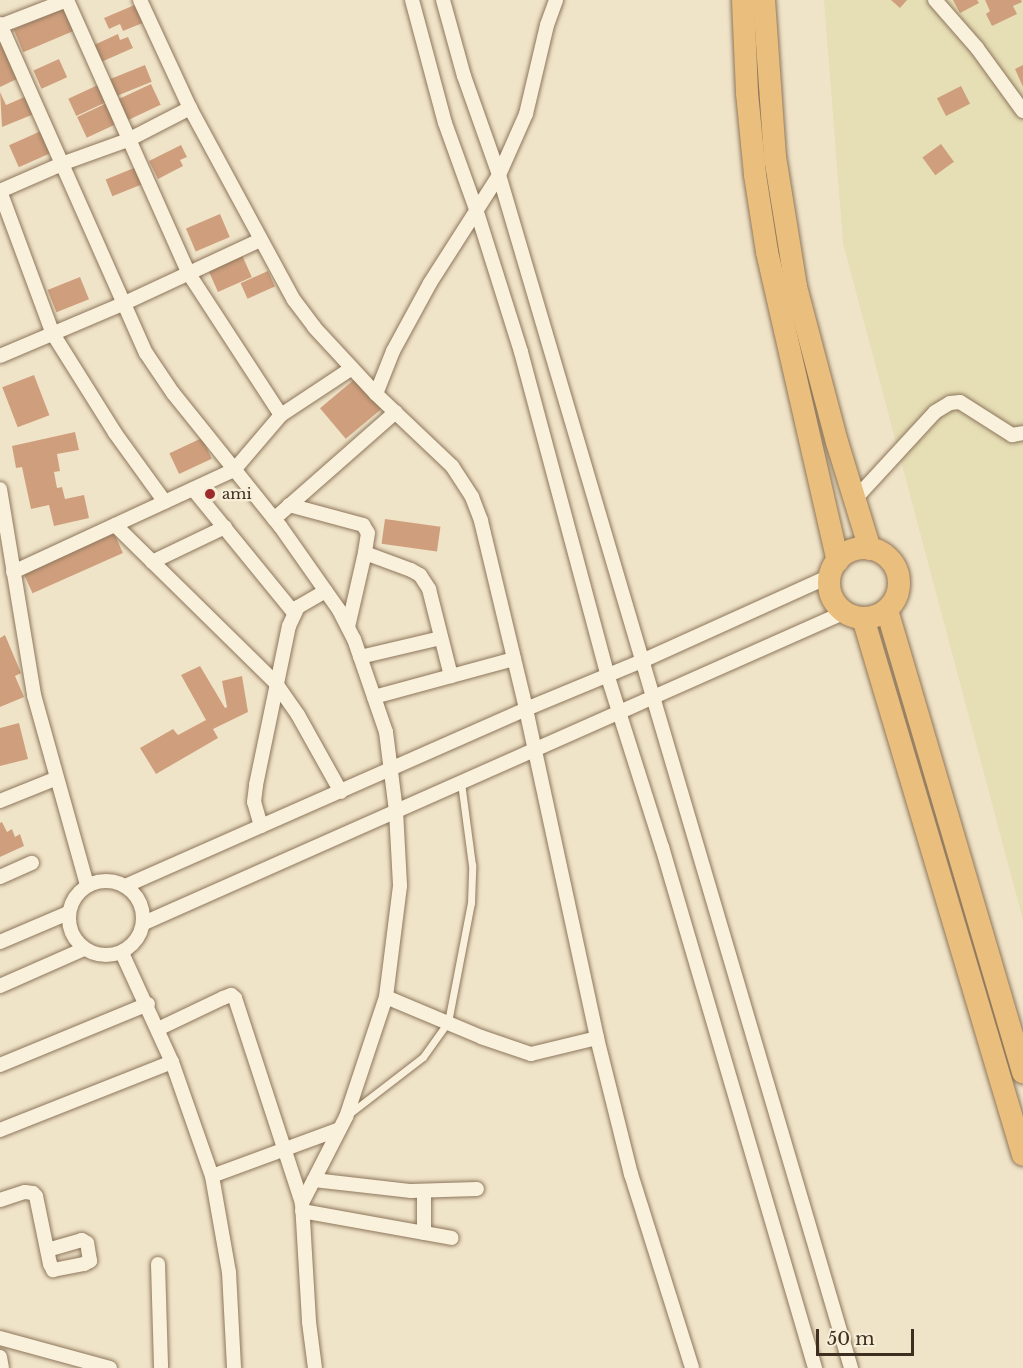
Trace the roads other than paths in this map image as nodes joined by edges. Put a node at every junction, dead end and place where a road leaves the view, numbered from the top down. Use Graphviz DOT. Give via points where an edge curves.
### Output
graph roads {
  1 [pos="67,0"];
  2 [pos="140,0"];
  3 [pos="412,0"];
  4 [pos="443,0"];
  5 [pos="556,0"];
  6 [pos="742,0"];
  7 [pos="764,0"];
  8 [pos="935,0"];
  9 [pos="0,25"];
  10 [pos="190,108"];
  11 [pos="1023,111"];
  12 [pos="128,140"];
  13 [pos="64,163"];
  14 [pos="499,175"];
  15 [pos="0,191"];
  16 [pos="476,209"];
  17 [pos="260,240"];
  18 [pos="189,273"];
  19 [pos="125,303"];
  20 [pos="53,334"];
  21 [pos="0,356"];
  22 [pos="352,368"];
  23 [pos="376,394"];
  24 [pos="396,412"];
  25 [pos="281,415"];
  26 [pos="1023,433"];
  27 [pos="234,470"];
  28 [pos="0,489"];
  29 [pos="193,489"];
  30 [pos="855,499"];
  31 [pos="165,502"];
  32 [pos="289,505"];
  33 [pos="274,519"];
  34 [pos="115,525"];
  35 [pos="225,527"];
  36 [pos="870,549"];
  37 [pos="365,553"];
  38 [pos="153,562"];
  39 [pos="834,568"];
  40 [pos="13,572"];
  41 [pos="326,591"];
  42 [pos="887,609"];
  43 [pos="294,613"];
  44 [pos="854,615"];
  45 [pos="348,627"];
  46 [pos="441,638"];
  47 [pos="360,657"];
  48 [pos="514,659"];
  49 [pos="642,661"];
  50 [pos="607,674"];
  51 [pos="451,676"];
  52 [pos="275,682"];
  53 [pos="374,697"];
  54 [pos="654,698"];
  55 [pos="526,709"];
  56 [pos="619,714"];
  57 [pos="534,751"];
  58 [pos="391,770"];
  59 [pos="55,779"];
  60 [pos="461,783"];
  61 [pos="341,792"];
  62 [pos="0,801"];
  63 [pos="396,811"];
  64 [pos="261,826"];
  65 [pos="32,863"];
  66 [pos="0,877"];
  67 [pos="87,885"];
  68 [pos="125,886"];
  69 [pos="68,913"];
  70 [pos="144,923"];
  71 [pos="0,942"];
  72 [pos="84,949"];
  73 [pos="122,953"];
  74 [pos="0,986"];
  75 [pos="386,998"];
  76 [pos="148,1004"];
  77 [pos="448,1022"];
  78 [pos="158,1029"];
  79 [pos="597,1038"];
  80 [pos="172,1062"];
  81 [pos="0,1065"];
  82 [pos="1023,1072"];
  83 [pos="343,1123"];
  84 [pos="0,1130"];
  85 [pos="286,1148"];
  86 [pos="1023,1155"];
  87 [pos="212,1176"];
  88 [pos="314,1180"];
  89 [pos="477,1189"];
  90 [pos="424,1191"];
  91 [pos="0,1200"];
  92 [pos="302,1207"];
  93 [pos="424,1233"];
  94 [pos="452,1238"];
  95 [pos="47,1250"];
  96 [pos="158,1264"];
  97 [pos="0,1338"];
  98 [pos="0,1357"];
  99 [pos="2,1368"];
  100 [pos="110,1368"];
  101 [pos="161,1368"];
  102 [pos="234,1368"];
  103 [pos="315,1368"];
  104 [pos="692,1368"];
  105 [pos="815,1368"];
  106 [pos="851,1368"];
  1 -- 9 [label="street"];
  1 -- 12 [label="street"];
  2 -- 10 [label="street"];
  3 -- 16 [label="street" via="445,123"];
  4 -- 14 [label="street" via="464,76"];
  5 -- 14 [label="street" via="526,114"];
  6 -- 39 [label="highway" via="747,93 766,252"];
  7 -- 30 [label="highway" via="782,212 810,343"];
  8 -- 11 [label="street" via="977,48"];
  9 -- 13 [label="street"];
  10 -- 12 [label="street"];
  10 -- 17 [label="street"];
  12 -- 13 [label="street"];
  12 -- 18 [label="street"];
  13 -- 15 [label="street"];
  13 -- 19 [label="street"];
  14 -- 16 [label="street"];
  14 -- 49 [label="street"];
  15 -- 20 [label="street"];
  16 -- 23 [label="street" via="405,327"];
  16 -- 50 [label="street" via="521,352"];
  17 -- 18 [label="street"];
  17 -- 22 [label="street" via="294,300"];
  18 -- 19 [label="street"];
  18 -- 25 [label="street"];
  19 -- 20 [label="street"];
  19 -- 27 [label="street" via="159,373"];
  20 -- 21 [label="street"];
  20 -- 31 [label="street" via="115,433"];
  22 -- 23 [label="street"];
  22 -- 25 [label="street"];
  23 -- 24 [label="street"];
  24 -- 32 [label="street"];
  24 -- 48 [label="street" via="452,466 472,497 487,541"];
  25 -- 27 [label="street"];
  26 -- 30 [label="street" via="1012,435 960,402 950,403 935,412"];
  27 -- 29 [label="street"];
  27 -- 33 [label="street"];
  28 -- 40 [label="street"];
  29 -- 31 [label="street"];
  29 -- 35 [label="street"];
  30 -- 36 [label="highway"];
  31 -- 34 [label="street"];
  32 -- 33 [label="street"];
  32 -- 37 [label="street" via="363,525 368,533"];
  33 -- 41 [label="street"];
  34 -- 38 [label="street"];
  34 -- 40 [label="street"];
  35 -- 38 [label="street"];
  35 -- 43 [label="street"];
  36 -- 39 [label="highway" via="847,553"];
  36 -- 42 [label="highway" via="888,557 898,574 897,593"];
  37 -- 45 [label="street"];
  37 -- 46 [label="street" via="420,575 429,589"];
  38 -- 52 [label="street"];
  39 -- 44 [label="highway" via="832,596"];
  39 -- 49 [label="street"];
  40 -- 59 [label="street" via="34,695"];
  41 -- 43 [label="street"];
  41 -- 45 [label="street"];
  42 -- 44 [label="highway" via="880,614"];
  42 -- 82 [label="highway"];
  43 -- 52 [label="street"];
  44 -- 54 [label="street"];
  44 -- 86 [label="highway"];
  45 -- 47 [label="street"];
  46 -- 47 [label="street"];
  46 -- 51 [label="street"];
  47 -- 53 [label="street"];
  48 -- 51 [label="street"];
  48 -- 55 [label="street"];
  49 -- 50 [label="street"];
  49 -- 54 [label="street"];
  50 -- 55 [label="street"];
  50 -- 56 [label="street"];
  51 -- 53 [label="street"];
  52 -- 61 [label="street"];
  52 -- 64 [label="street" via="254,796"];
  53 -- 58 [label="street" via="386,732"];
  54 -- 56 [label="street"];
  54 -- 106 [label="street"];
  55 -- 57 [label="street"];
  55 -- 58 [label="street"];
  56 -- 57 [label="street"];
  56 -- 105 [label="street"];
  57 -- 60 [label="street"];
  57 -- 79 [label="street"];
  58 -- 61 [label="street"];
  58 -- 63 [label="street"];
  59 -- 62 [label="street"];
  59 -- 67 [label="street"];
  60 -- 63 [label="street"];
  60 -- 77 [label="lane" via="472,865 471,903"];
  61 -- 64 [label="street"];
  63 -- 70 [label="street"];
  63 -- 75 [label="street" via="399,905"];
  64 -- 68 [label="street"];
  65 -- 66 [label="street"];
  67 -- 68 [label="street" via="106,880"];
  67 -- 69 [label="street" via="78,892"];
  68 -- 70 [label="street" via="140,901"];
  69 -- 71 [label="street"];
  69 -- 72 [label="street" via="71,933"];
  70 -- 73 [label="street" via="133,945"];
  72 -- 73 [label="street" via="103,956"];
  72 -- 74 [label="street"];
  73 -- 76 [label="street"];
  75 -- 77 [label="street"];
  75 -- 83 [label="street"];
  76 -- 78 [label="street"];
  76 -- 81 [label="street"];
  77 -- 79 [label="street" via="531,1054"];
  77 -- 83 [label="lane" via="423,1058"];
  78 -- 80 [label="street"];
  78 -- 85 [label="street" via="223,998 235,998"];
  79 -- 104 [label="street" via="631,1174"];
  80 -- 84 [label="street"];
  80 -- 87 [label="street"];
  83 -- 85 [label="street"];
  83 -- 88 [label="street"];
  85 -- 87 [label="street"];
  85 -- 92 [label="street"];
  87 -- 102 [label="street" via="229,1272"];
  88 -- 90 [label="street"];
  88 -- 92 [label="street"];
  89 -- 90 [label="street"];
  90 -- 93 [label="street"];
  91 -- 95 [label="street" via="33,1193 38,1200"];
  92 -- 93 [label="street"];
  92 -- 103 [label="street"];
  93 -- 94 [label="street"];
  96 -- 101 [label="street"];
  97 -- 100 [label="street"];
  98 -- 99 [label="street"];
}
